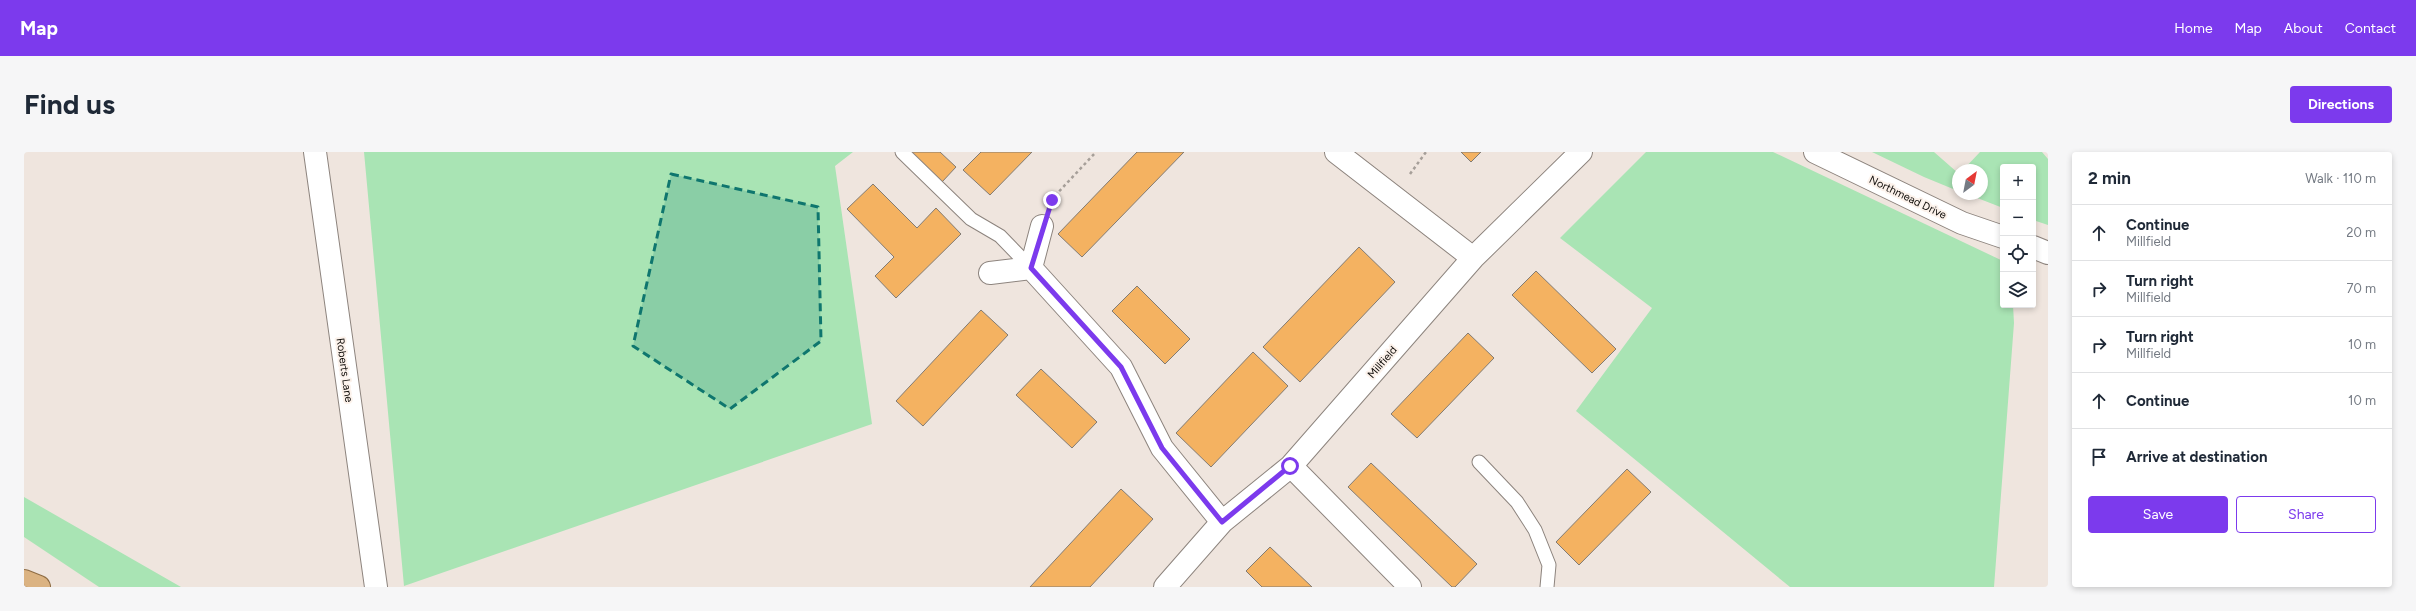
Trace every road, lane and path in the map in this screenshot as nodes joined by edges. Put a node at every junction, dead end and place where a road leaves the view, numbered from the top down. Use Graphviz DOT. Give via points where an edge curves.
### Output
graph roads {
  1 [pos="315,152"];
  2 [pos="902,152"];
  3 [pos="1096,152"];
  4 [pos="1336,152"];
  5 [pos="1581,152"];
  6 [pos="1815,152"];
  7 [pos="1042,226"];
  8 [pos="2000,236"];
  9 [pos="2036,249"];
  10 [pos="2048,252"];
  11 [pos="1473,258"];
  12 [pos="1031,268"];
  13 [pos="990,273"];
  14 [pos="1479,462"];
  15 [pos="1290,466"];
  16 [pos="1222,522"];
  17 [pos="24,581"];
  18 [pos="39,587"];
  19 [pos="376,587"];
  20 [pos="1165,587"];
  21 [pos="1410,587"];
  22 [pos="1547,587"];
  1 -- 19 [label="street, Roberts Lane"];
  2 -- 12 [label="lane" via="971,219 1000,236"];
  3 -- 7 [label="path" via="1052,200"];
  4 -- 11 [label="street"];
  5 -- 11 [label="street, Millfield"];
  6 -- 8 [label="street, Northmead Drive" via="1962,223"];
  7 -- 12 [label="street"];
  9 -- 10 [label="street"];
  11 -- 15 [label="street, Millfield"];
  12 -- 13 [label="street"];
  12 -- 16 [label="street" via="1121,367 1162,448"];
  14 -- 22 [label="lane" via="1517,502 1535,530 1549,565"];
  15 -- 16 [label="street, Millfield"];
  15 -- 21 [label="street"];
  16 -- 20 [label="street, Millfield"];
  17 -- 18 [label="highway"];
}
